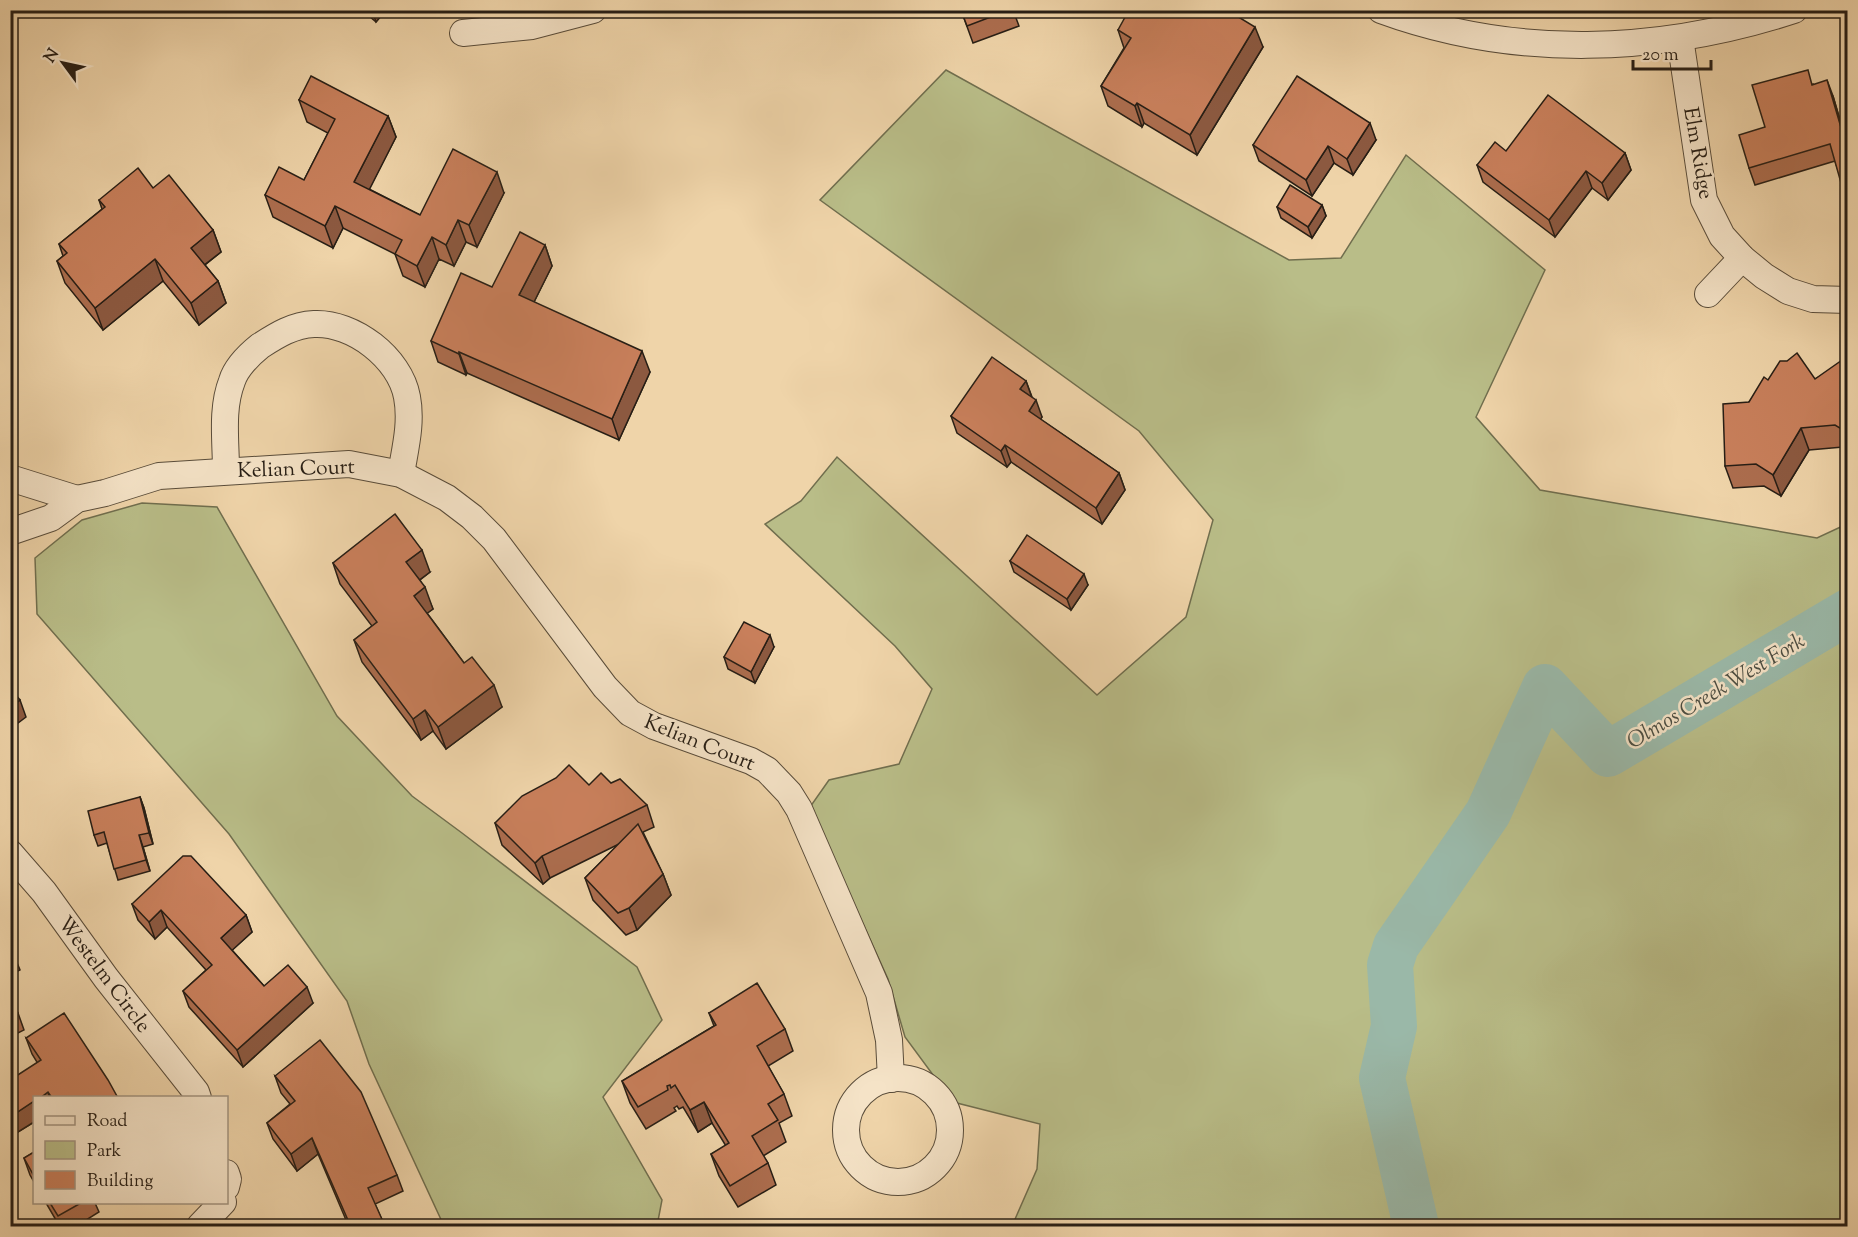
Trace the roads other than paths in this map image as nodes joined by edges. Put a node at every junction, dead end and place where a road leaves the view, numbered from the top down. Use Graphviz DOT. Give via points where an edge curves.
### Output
graph roads {
  1 [pos="592,10"];
  2 [pos="1381,10"];
  3 [pos="1794,10"];
  4 [pos="463,33"];
  5 [pos="1680,38"];
  6 [pos="1742,258"];
  7 [pos="1708,294"];
  8 [pos="1848,300"];
  9 [pos="226,471"];
  10 [pos="401,474"];
  11 [pos="10,478"];
  12 [pos="77,499"];
  13 [pos="10,532"];
  14 [pos="10,853"];
  15 [pos="891,1079"];
  16 [pos="197,1096"];
  17 [pos="222,1204"];
  18 [pos="200,1227"];
  1 -- 4 [label="street" via="532,26"];
  2 -- 5 [label="street" via="1417,24 1482,38 1548,45 1614,46"];
  3 -- 5 [label="street" via="1749,25"];
  5 -- 6 [label="street, Elm Ridge" via="1704,200 1722,236"];
  6 -- 7 [label="street"];
  6 -- 8 [label="street, Elm Ridge" via="1788,291 1813,299"];
  9 -- 10 [label="street, Kelian Court" via="350,464"];
  9 -- 10 [label="street, Kelian Court" via="225,404 232,378 252,352 282,331 314,324 346,329 374,345 394,367 407,396 409,427"];
  9 -- 12 [label="street, Kelian Court" via="159,476"];
  10 -- 15 [label="street, Kelian Court" via="447,498 494,539 605,687 630,713 654,726 751,761 767,770 789,793 879,993 889,1040"];
  11 -- 12 [label="street, Kelian Court"];
  12 -- 13 [label="street, Kelian Court" via="51,518"];
  14 -- 16 [label="street, Westelm Circle" via="44,892"];
  15 -- 15 [label="street" via="871,1085 856,1099 847,1118 846,1138 853,1158 866,1173 885,1181 905,1182 924,1175 939,1162 948,1143 950,1123 943,1104 929,1088 911,1079"];
  17 -- 18 [label="street"];
}
